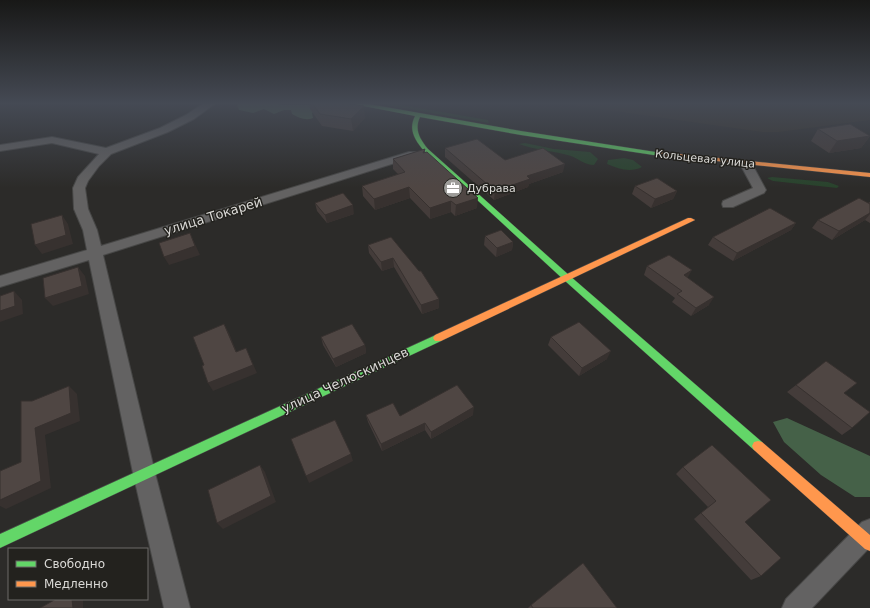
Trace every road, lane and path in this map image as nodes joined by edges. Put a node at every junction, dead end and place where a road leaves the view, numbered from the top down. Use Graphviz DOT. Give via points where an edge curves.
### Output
graph roads {
  1 [pos="160,131"];
  2 [pos="414,131"];
  3 [pos="516,131"];
  4 [pos="0,148"];
  5 [pos="426,150"];
  6 [pos="107,152"];
  7 [pos="746,164"];
  8 [pos="870,175"];
  9 [pos="728,204"];
  10 [pos="690,220"];
  11 [pos="95,252"];
  12 [pos="567,278"];
  13 [pos="0,282"];
  14 [pos="144,473"];
  15 [pos="868,537"];
  16 [pos="0,541"];
  17 [pos="177,608"];
  18 [pos="795,608"];
  1 -- 6 [label="street"];
  2 -- 5 [label="street"];
  3 -- 7 [label="street, Кольцевая улица" via="627,150"];
  4 -- 6 [label="street" via="52,140"];
  5 -- 11 [label="street, улица Токарей"];
  5 -- 12 [label="street"];
  6 -- 11 [label="street" via="89,171 79,188 81,208"];
  7 -- 8 [label="street, Кольцевая улица"];
  7 -- 9 [label="street" via="760,190"];
  10 -- 12 [label="street, улица Челюскинцев"];
  11 -- 13 [label="street, улица Токарей"];
  11 -- 14 [label="street"];
  12 -- 14 [label="street, улица Челюскинцев"];
  12 -- 15 [label="street"];
  14 -- 16 [label="street, улица Челюскинцев"];
  14 -- 17 [label="street"];
  15 -- 18 [label="street"];
}
